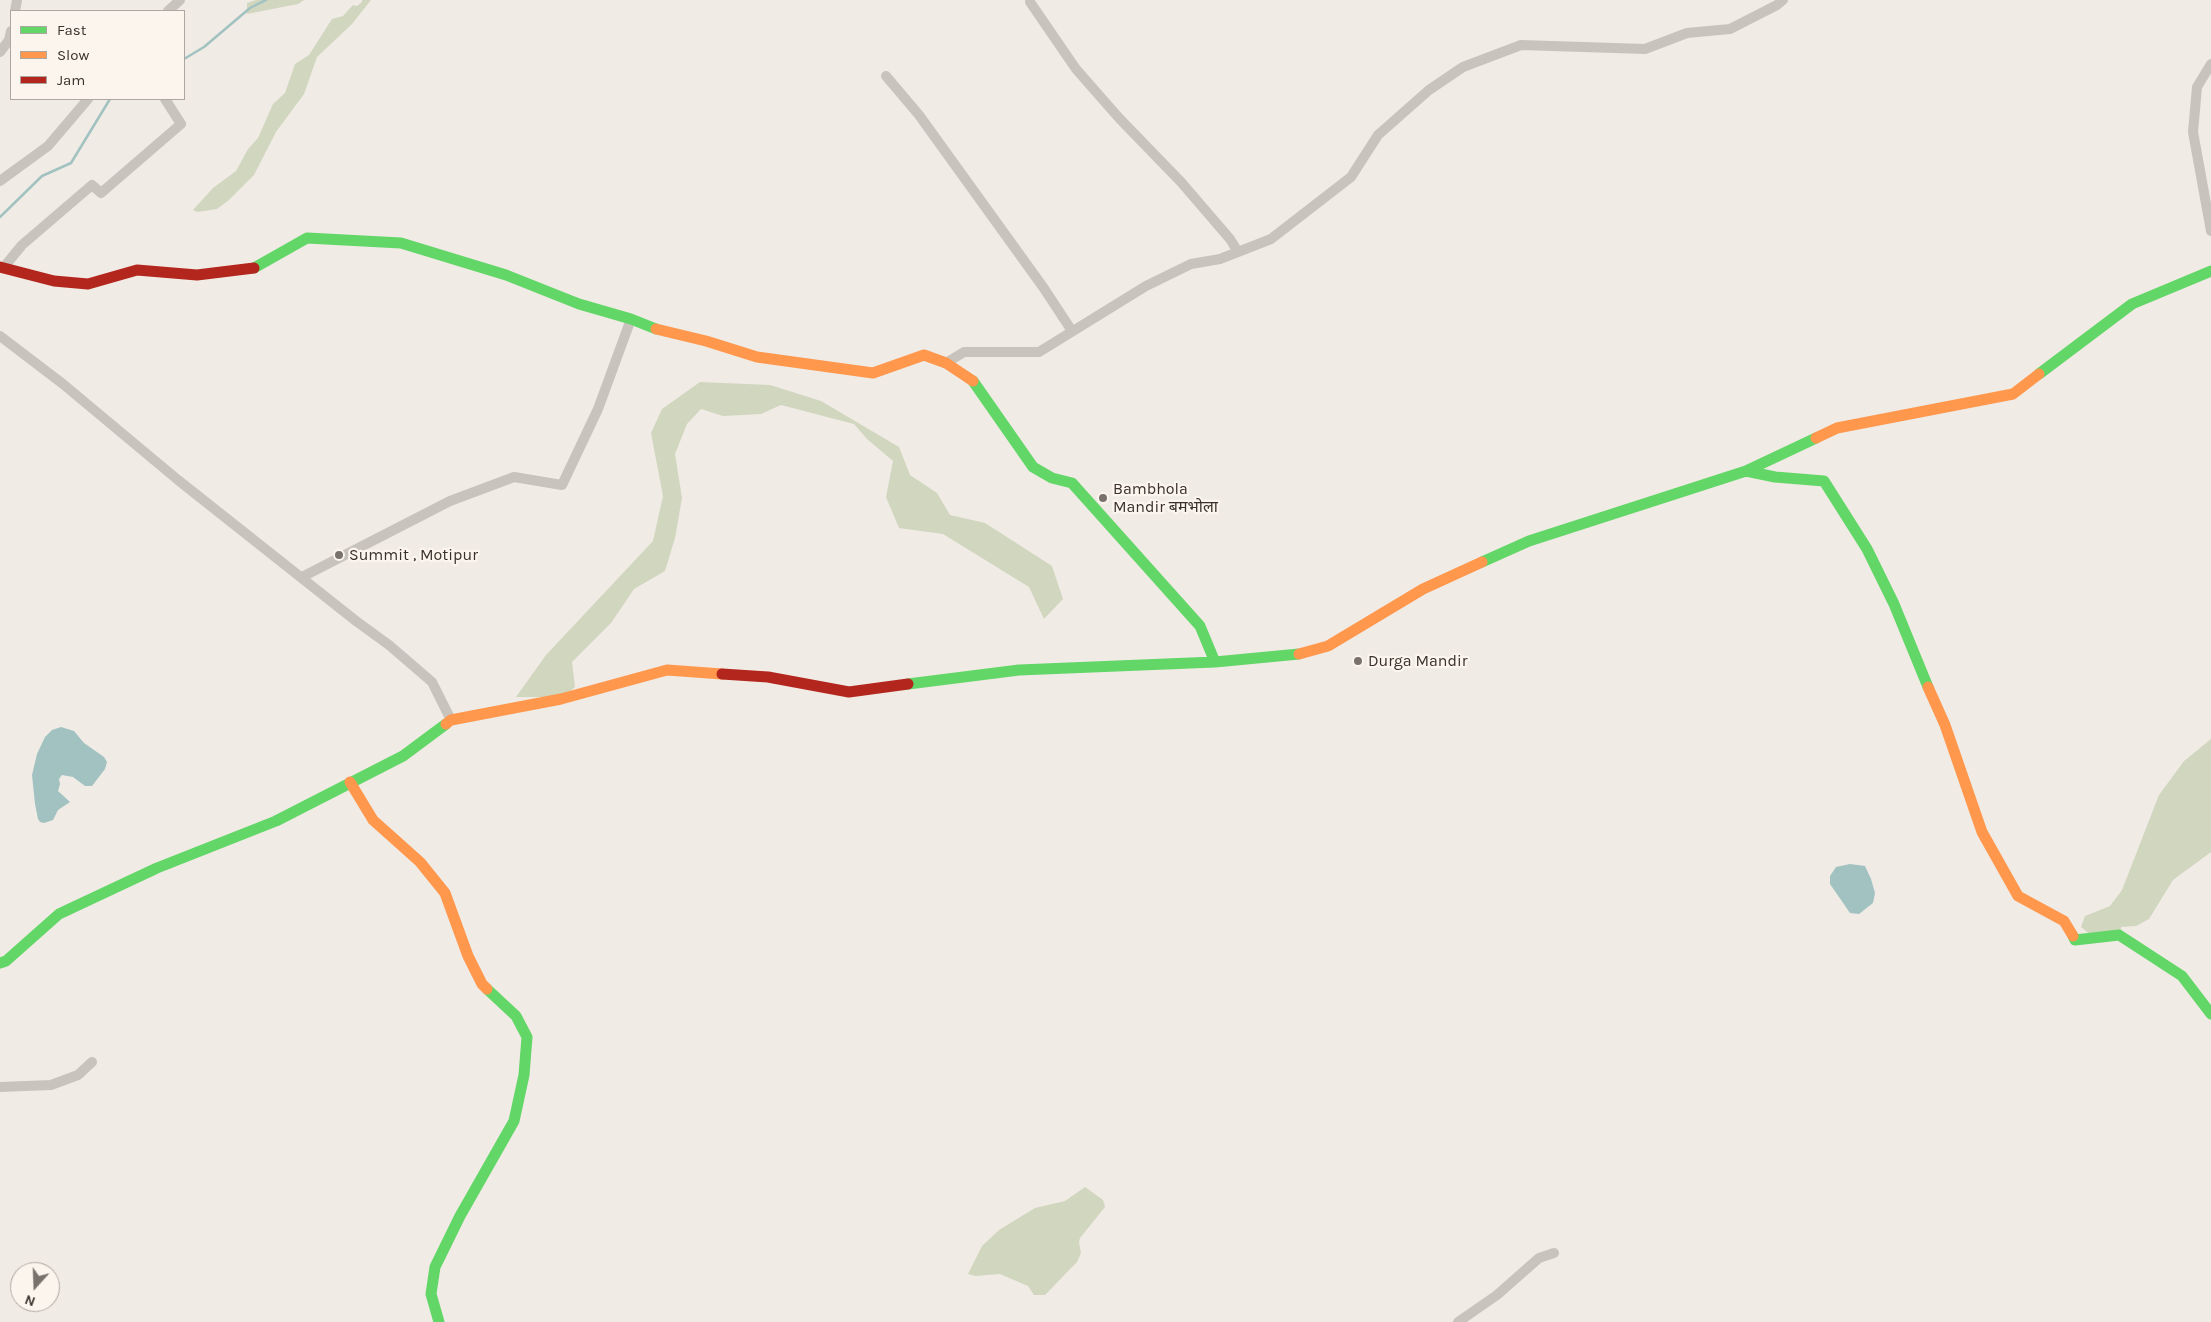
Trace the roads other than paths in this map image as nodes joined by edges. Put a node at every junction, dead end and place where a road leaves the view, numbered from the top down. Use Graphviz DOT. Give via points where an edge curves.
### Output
graph roads {
  1 [pos="180,0"];
  2 [pos="1783,0"];
  3 [pos="1030,2"];
  4 [pos="169,10"];
  5 [pos="10,36"];
  6 [pos="0,52"];
  7 [pos="2211,64"];
  8 [pos="886,76"];
  9 [pos="87,100"];
  10 [pos="166,100"];
  11 [pos="0,182"];
  12 [pos="2211,231"];
  13 [pos="1238,252"];
  14 [pos="2,267"];
  15 [pos="2211,271"];
  16 [pos="630,319"];
  17 [pos="1072,331"];
  18 [pos="0,336"];
  19 [pos="946,363"];
  20 [pos="1746,471"];
  21 [pos="302,578"];
  22 [pos="1215,662"];
  23 [pos="451,720"];
  24 [pos="350,782"];
  25 [pos="0,963"];
  26 [pos="2211,1014"];
  27 [pos="92,1062"];
  28 [pos="0,1087"];
  29 [pos="1554,1253"];
  30 [pos="439,1322"];
  31 [pos="1458,1322"];
  1 -- 4 [label="street"];
  2 -- 13 [label="street" via="1730,28 1687,33 1645,49 1521,45 1463,68 1429,90 1378,135 1351,177 1271,239"];
  3 -- 13 [label="street" via="1076,70 1181,182"];
  5 -- 6 [label="street"];
  7 -- 12 [label="street" via="2197,87 2193,132"];
  8 -- 17 [label="street" via="919,115"];
  9 -- 11 [label="street" via="48,146"];
  10 -- 14 [label="street" via="182,124 101,192 92,185 22,245"];
  13 -- 17 [label="street" via="1176,271"];
  14 -- 16 [label="street" via="54,281 88,284 137,270 197,275 253,269 307,238 401,243 506,275 579,304"];
  15 -- 20 [label="street" via="2132,304 2013,394 1837,428"];
  16 -- 19 [label="street" via="650,328 756,357 873,374 924,355"];
  16 -- 21 [label="street" via="598,409 562,485 514,477 450,501"];
  17 -- 19 [label="street" via="1038,352 964,352"];
  18 -- 21 [label="street"];
  19 -- 22 [label="street" via="973,381 1033,467 1052,478 1072,482 1160,579 1200,626"];
  20 -- 22 [label="street" via="1529,541 1423,589 1328,646 1307,653"];
  20 -- 26 [label="street" via="1775,478 1824,481 1867,549 1894,604 1945,725 1982,832 2018,896 2064,921 2075,940 2119,935 2182,976"];
  21 -- 23 [label="street" via="432,682"];
  22 -- 23 [label="street" via="1019,670 848,692 768,677 667,670 561,700"];
  23 -- 24 [label="street" via="403,756"];
  24 -- 25 [label="street" via="269,824 157,868 59,914"];
  24 -- 30 [label="street" via="373,820 420,862 444,893 482,984 516,1016 527,1037 524,1076 514,1121 435,1267 431,1294"];
  27 -- 28 [label="street" via="78,1075 52,1085"];
  29 -- 31 [label="street" via="1534,1262 1497,1295"];
}
